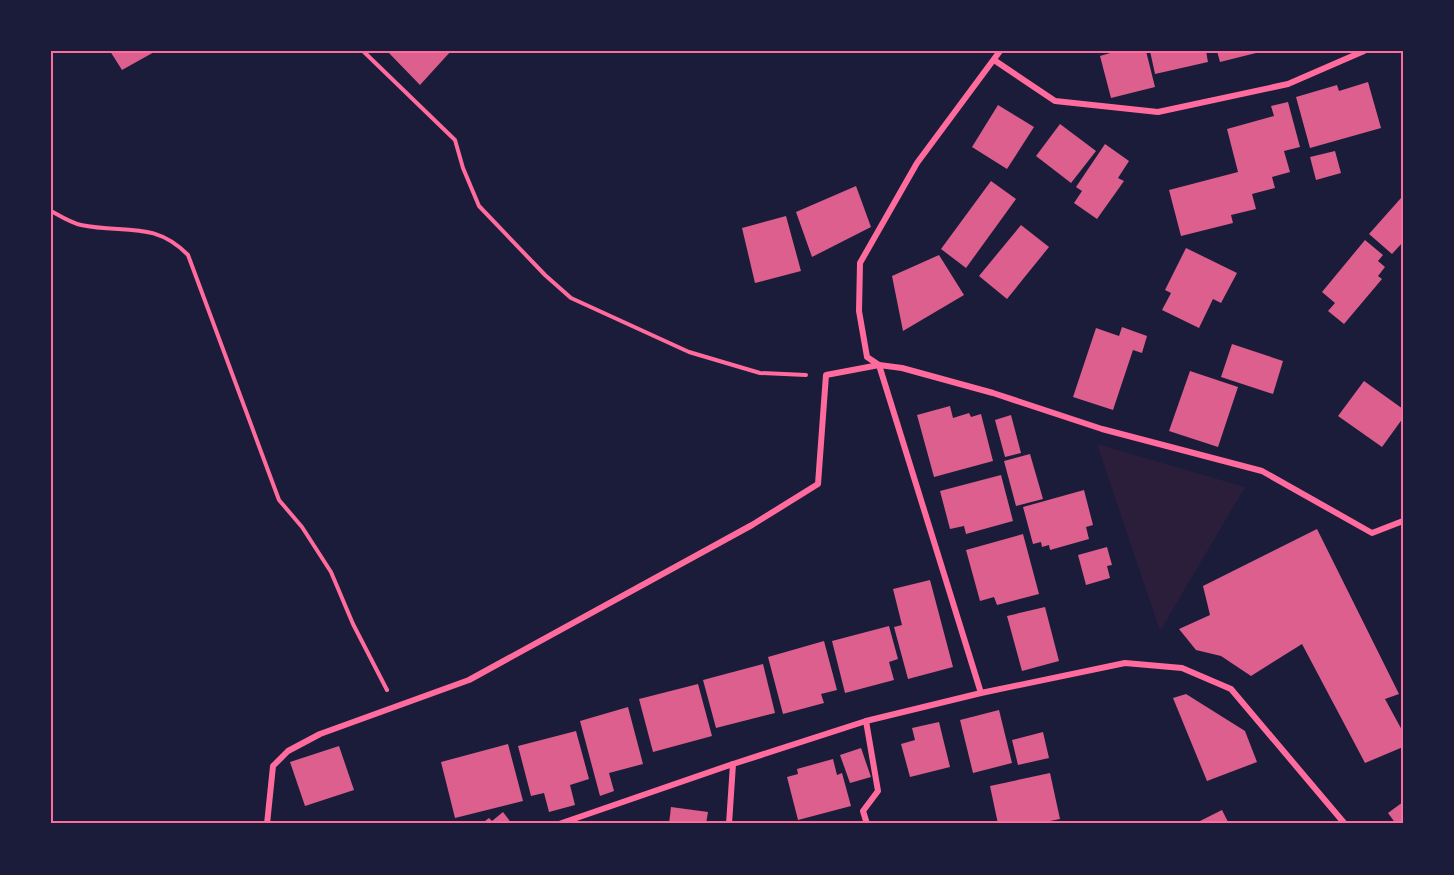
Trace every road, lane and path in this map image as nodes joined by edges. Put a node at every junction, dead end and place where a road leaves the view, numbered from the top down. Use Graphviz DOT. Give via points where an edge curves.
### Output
graph roads {
  1 [pos="363,51"];
  2 [pos="1000,51"];
  3 [pos="1364,51"];
  4 [pos="994,60"];
  5 [pos="51,211"];
  6 [pos="879,365"];
  7 [pos="826,375"];
  8 [pos="1403,521"];
  9 [pos="981,693"];
  10 [pos="394,707"];
  11 [pos="866,721"];
  12 [pos="733,764"];
  13 [pos="267,824"];
  14 [pos="559,824"];
  15 [pos="729,824"];
  16 [pos="867,824"];
  17 [pos="1345,824"];
  1 -- 7 [label="path" via="455,140 479,206 571,298 699,355 760,373"];
  2 -- 4 [label="street"];
  3 -- 4 [label="street" via="1288,84 1158,112 1054,101"];
  4 -- 6 [label="street" via="917,164 860,263 859,311 867,357"];
  5 -- 10 [label="path" via="81,225 149,231 188,255 279,500 331,572"];
  6 -- 7 [label="street"];
  6 -- 8 [label="street" via="993,393 1102,429 1262,471 1372,533"];
  6 -- 9 [label="street"];
  7 -- 10 [label="street" via="818,484 752,525 469,680"];
  9 -- 11 [label="street"];
  9 -- 17 [label="street" via="1125,663 1182,668 1231,688"];
  10 -- 13 [label="street" via="320,734 288,751 273,766"];
  11 -- 12 [label="street"];
  11 -- 16 [label="street" via="878,791 863,811"];
  12 -- 14 [label="street"];
  12 -- 15 [label="street"];
}
